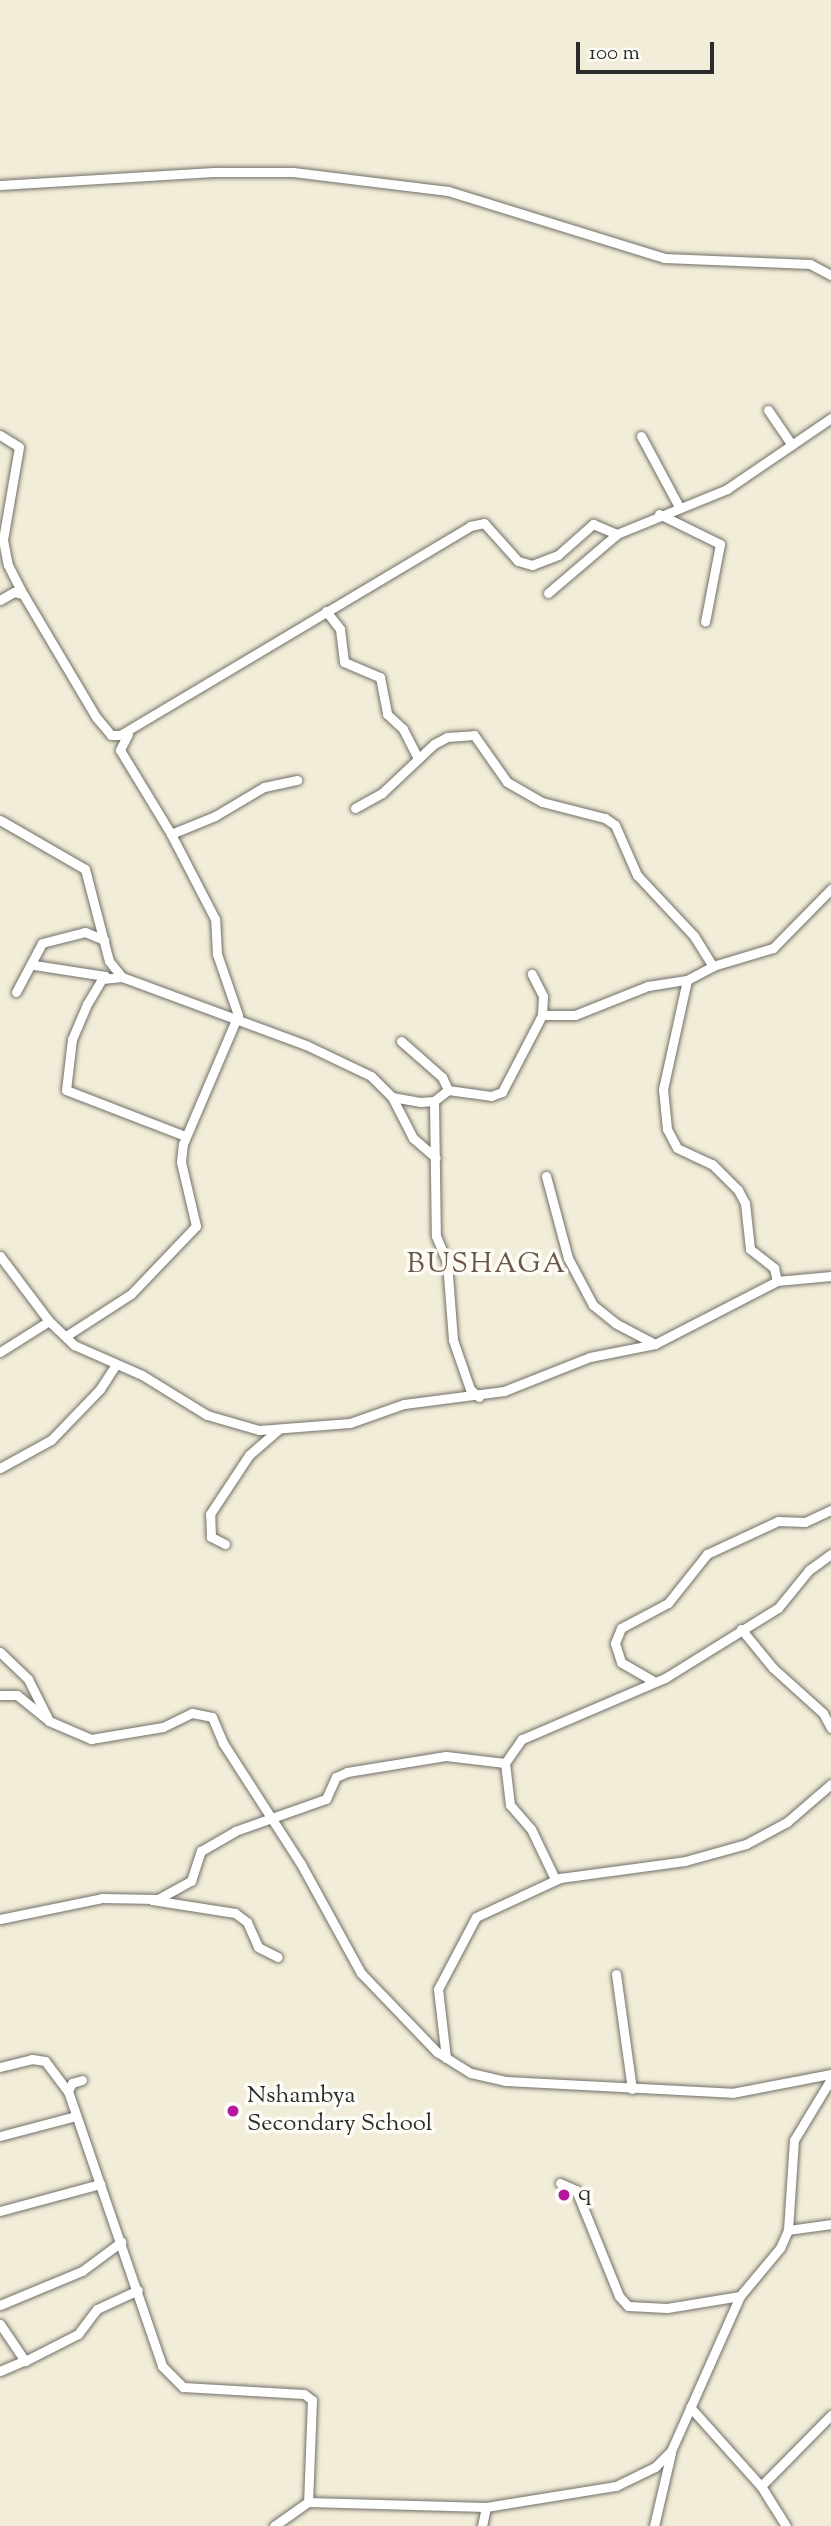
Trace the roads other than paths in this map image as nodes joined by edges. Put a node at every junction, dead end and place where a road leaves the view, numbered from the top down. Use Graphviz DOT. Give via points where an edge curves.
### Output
graph roads {
  1 [pos="0,185"];
  2 [pos="831,275"];
  3 [pos="768,410"];
  4 [pos="831,418"];
  5 [pos="0,435"];
  6 [pos="641,436"];
  7 [pos="792,445"];
  8 [pos="678,505"];
  9 [pos="659,513"];
  10 [pos="617,534"];
  11 [pos="548,593"];
  12 [pos="23,594"];
  13 [pos="0,600"];
  14 [pos="326,611"];
  15 [pos="705,622"];
  16 [pos="132,730"];
  17 [pos="418,758"];
  18 [pos="297,780"];
  19 [pos="355,808"];
  20 [pos="0,820"];
  21 [pos="171,834"];
  22 [pos="831,889"];
  23 [pos="104,940"];
  24 [pos="34,965"];
  25 [pos="713,966"];
  26 [pos="532,974"];
  27 [pos="105,976"];
  28 [pos="122,977"];
  29 [pos="687,980"];
  30 [pos="16,992"];
  31 [pos="542,1015"];
  32 [pos="237,1020"];
  33 [pos="401,1041"];
  34 [pos="449,1090"];
  35 [pos="392,1097"];
  36 [pos="434,1101"];
  37 [pos="185,1136"];
  38 [pos="436,1158"];
  39 [pos="546,1176"];
  40 [pos="0,1256"];
  41 [pos="831,1276"];
  42 [pos="777,1281"];
  43 [pos="49,1321"];
  44 [pos="65,1336"];
  45 [pos="655,1344"];
  46 [pos="0,1352"];
  47 [pos="115,1366"];
  48 [pos="479,1397"];
  49 [pos="279,1429"];
  50 [pos="0,1468"];
  51 [pos="831,1510"];
  52 [pos="225,1544"];
  53 [pos="831,1554"];
  54 [pos="741,1629"];
  55 [pos="0,1652"];
  56 [pos="655,1682"];
  57 [pos="0,1695"];
  58 [pos="49,1721"];
  59 [pos="831,1728"];
  60 [pos="506,1763"];
  61 [pos="831,1784"];
  62 [pos="272,1821"];
  63 [pos="555,1879"];
  64 [pos="150,1899"];
  65 [pos="0,1919"];
  66 [pos="278,1957"];
  67 [pos="616,1975"];
  68 [pos="446,2058"];
  69 [pos="0,2067"];
  70 [pos="831,2076"];
  71 [pos="82,2080"];
  72 [pos="632,2090"];
  73 [pos="68,2091"];
  74 [pos="76,2116"];
  75 [pos="0,2136"];
  76 [pos="560,2183"];
  77 [pos="100,2184"];
  78 [pos="0,2211"];
  79 [pos="831,2224"];
  80 [pos="788,2230"];
  81 [pos="121,2242"];
  82 [pos="138,2290"];
  83 [pos="740,2296"];
  84 [pos="0,2305"];
  85 [pos="0,2325"];
  86 [pos="23,2361"];
  87 [pos="0,2371"];
  88 [pos="690,2407"];
  89 [pos="831,2415"];
  90 [pos="671,2451"];
  91 [pos="761,2486"];
  92 [pos="308,2502"];
  93 [pos="486,2507"];
  94 [pos="274,2526"];
  95 [pos="482,2526"];
  96 [pos="654,2526"];
  97 [pos="786,2526"];
  1 -- 2 [label="street" via="214,172 293,173 448,191 664,258 796,262"];
  3 -- 7 [label="street"];
  4 -- 7 [label="street"];
  5 -- 12 [label="street" via="19,447 2,540"];
  6 -- 8 [label="street"];
  7 -- 8 [label="street" via="744,480"];
  8 -- 9 [label="street"];
  9 -- 10 [label="street"];
  9 -- 15 [label="street" via="720,544"];
  10 -- 11 [label="street"];
  10 -- 14 [label="street" via="593,524 558,555 524,565 492,529 477,523"];
  12 -- 13 [label="street" via="13,592"];
  12 -- 16 [label="street" via="108,733"];
  14 -- 16 [label="street"];
  14 -- 17 [label="street" via="340,629 344,662 380,677 387,714 403,729"];
  16 -- 21 [label="street" via="120,750"];
  17 -- 19 [label="street" via="382,793"];
  17 -- 25 [label="street" via="447,737 474,735 507,782 542,802 605,818 619,831 638,875 694,936"];
  18 -- 21 [label="street" via="264,787 215,816"];
  20 -- 23 [label="street" via="85,869"];
  21 -- 32 [label="street" via="215,919 217,954"];
  22 -- 25 [label="street" via="781,943"];
  23 -- 24 [label="street" via="85,932 50,939 38,948"];
  23 -- 28 [label="street" via="109,961"];
  24 -- 27 [label="street"];
  24 -- 30 [label="street"];
  25 -- 29 [label="street"];
  26 -- 31 [label="street" via="543,996"];
  27 -- 28 [label="street"];
  27 -- 37 [label="street" via="72,1039 66,1090"];
  28 -- 32 [label="street"];
  29 -- 31 [label="street" via="648,986 575,1015"];
  29 -- 42 [label="street" via="663,1088 667,1129 677,1148 712,1164 738,1190 745,1203 750,1249 774,1268"];
  31 -- 34 [label="street" via="502,1092 491,1096"];
  32 -- 35 [label="street" via="371,1076"];
  32 -- 37 [label="street"];
  33 -- 34 [label="street" via="442,1077"];
  34 -- 36 [label="street"];
  35 -- 36 [label="street"];
  35 -- 38 [label="street" via="413,1138"];
  36 -- 38 [label="street"];
  37 -- 44 [label="street" via="181,1162 196,1219 192,1232 131,1294"];
  38 -- 48 [label="street" via="436,1236 447,1262 453,1340 470,1389"];
  39 -- 45 [label="street" via="568,1258 593,1305 615,1323"];
  40 -- 43 [label="street"];
  41 -- 42 [label="street"];
  42 -- 45 [label="street"];
  43 -- 44 [label="street"];
  43 -- 46 [label="street"];
  44 -- 47 [label="street"];
  45 -- 48 [label="street" via="590,1357"];
  47 -- 49 [label="street" via="236,1427"];
  47 -- 50 [label="street" via="100,1389 51,1440"];
  48 -- 49 [label="street" via="404,1404 350,1423"];
  49 -- 52 [label="street" via="249,1455 210,1514 211,1536"];
  51 -- 56 [label="street" via="805,1522 778,1521 707,1554 668,1603 621,1628 615,1643 621,1662"];
  53 -- 54 [label="street" via="809,1570 787,1601"];
  54 -- 56 [label="street"];
  54 -- 59 [label="street" via="773,1668 823,1713"];
  55 -- 58 [label="street" via="28,1679"];
  56 -- 60 [label="street" via="532,1732"];
  57 -- 58 [label="street" via="17,1695"];
  58 -- 62 [label="street" via="100,1740 163,1727 184,1715 212,1717"];
  60 -- 62 [label="street" via="446,1756 347,1772 336,1777 326,1799"];
  60 -- 63 [label="street" via="512,1809 531,1829"];
  61 -- 63 [label="street" via="787,1822 746,1844 685,1861"];
  62 -- 64 [label="street" via="235,1831 201,1851 191,1881"];
  62 -- 68 [label="street" via="361,1973 408,2025"];
  63 -- 68 [label="street" via="497,1904 469,1925 438,1989"];
  64 -- 65 [label="street" via="102,1898"];
  64 -- 66 [label="street" via="235,1913 247,1922 258,1947"];
  67 -- 72 [label="street"];
  68 -- 72 [label="street" via="488,2078"];
  69 -- 73 [label="street" via="39,2059 52,2067"];
  70 -- 72 [label="street" via="732,2093"];
  70 -- 80 [label="street" via="794,2140"];
  71 -- 73 [label="street" via="72,2083"];
  73 -- 74 [label="street"];
  74 -- 75 [label="street"];
  74 -- 77 [label="street"];
  76 -- 83 [label="street" via="576,2190 615,2289 628,2305 667,2308"];
  77 -- 78 [label="street"];
  77 -- 81 [label="street"];
  79 -- 80 [label="street"];
  80 -- 83 [label="street" via="780,2248"];
  81 -- 82 [label="street"];
  81 -- 84 [label="street" via="82,2271"];
  82 -- 86 [label="street" via="97,2309 78,2334"];
  82 -- 92 [label="street" via="162,2366 174,2383 304,2394 312,2400"];
  83 -- 88 [label="street"];
  85 -- 86 [label="street"];
  86 -- 87 [label="street"];
  88 -- 90 [label="street"];
  88 -- 91 [label="street"];
  89 -- 91 [label="street"];
  90 -- 93 [label="street" via="656,2467 616,2486"];
  90 -- 96 [label="street"];
  91 -- 97 [label="street"];
  92 -- 93 [label="street"];
  92 -- 94 [label="street"];
  93 -- 95 [label="street"];
}
